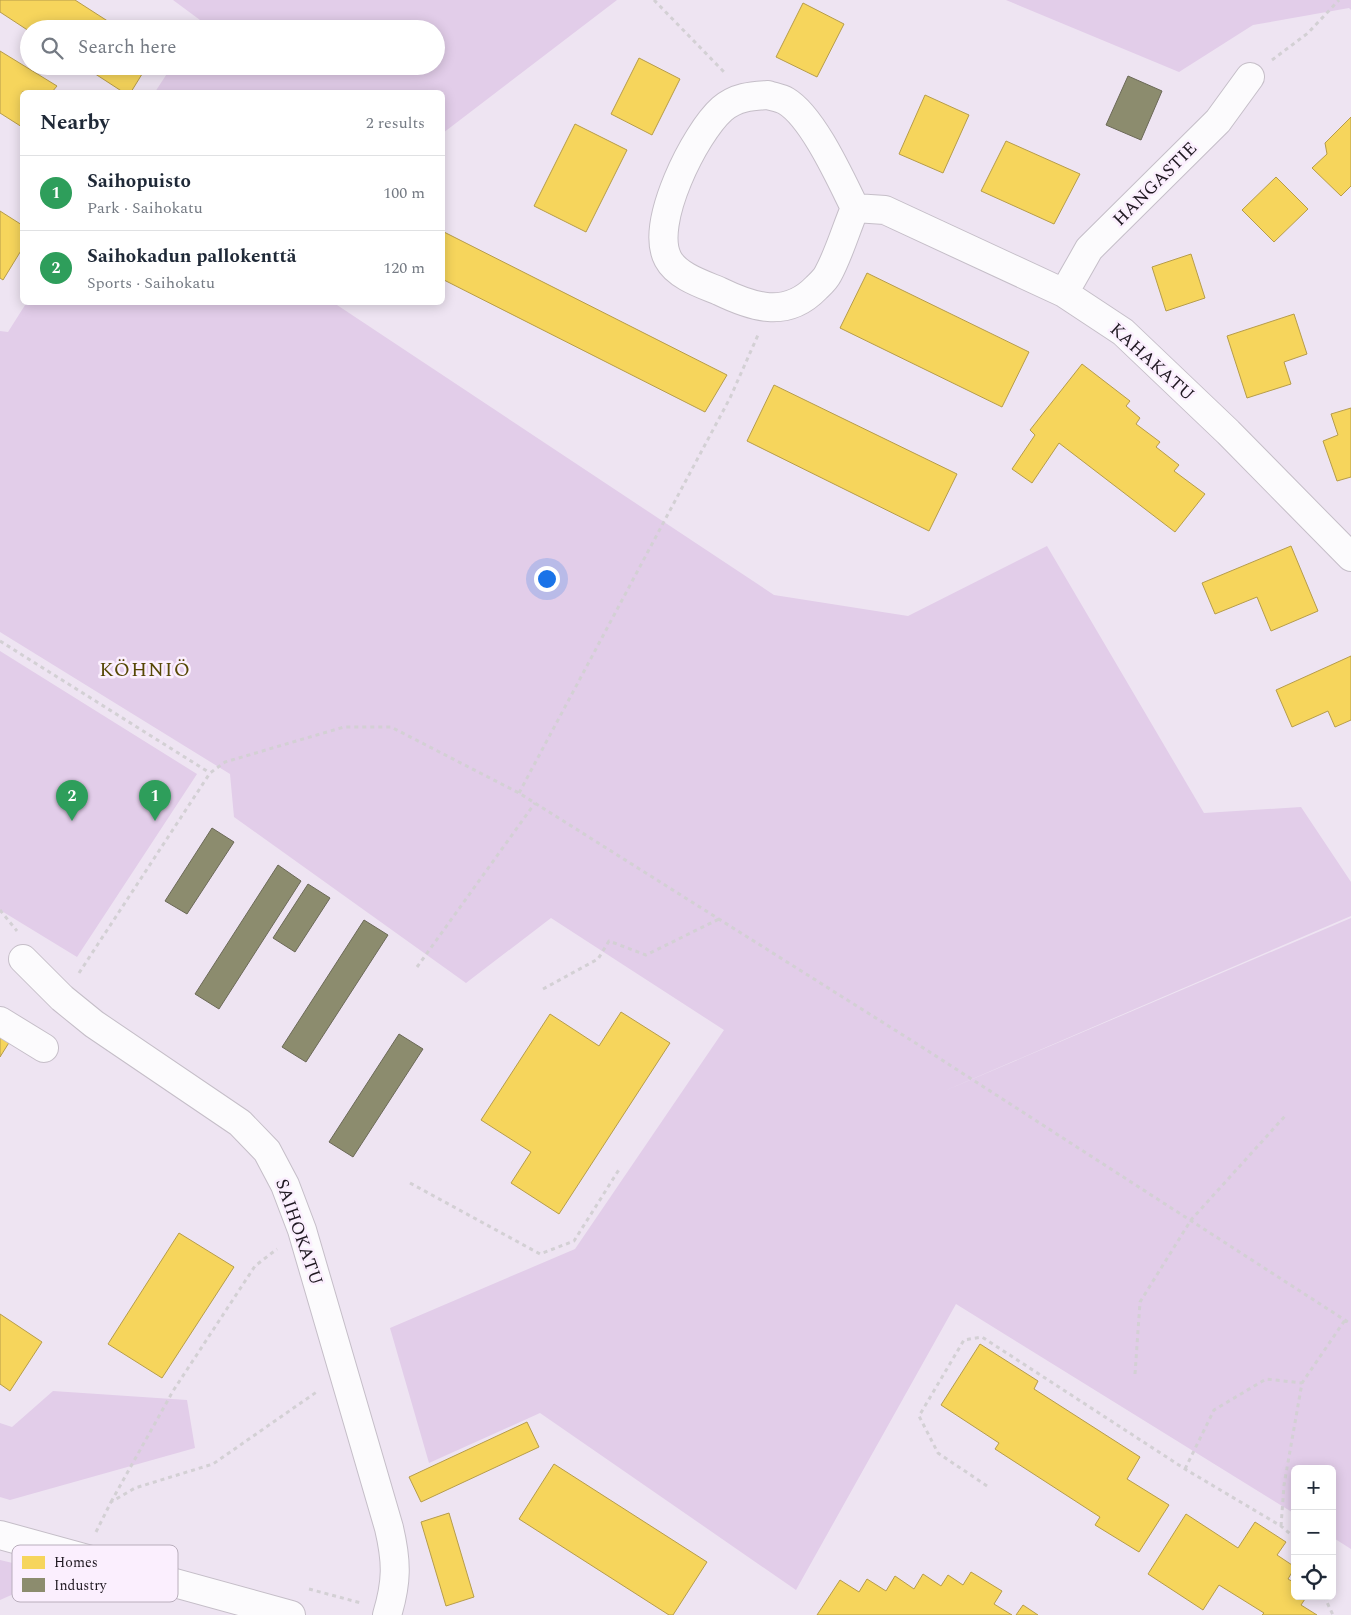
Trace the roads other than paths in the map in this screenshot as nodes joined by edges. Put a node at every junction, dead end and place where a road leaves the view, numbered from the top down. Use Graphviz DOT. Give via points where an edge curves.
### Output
graph roads {
  1 [pos="1250,77"];
  2 [pos="855,208"];
  3 [pos="1064,293"];
  4 [pos="1351,557"];
  5 [pos="23,959"];
  6 [pos="0,1021"];
  7 [pos="44,1048"];
  8 [pos="0,1535"];
  9 [pos="36,1545"];
  10 [pos="178,1584"];
  11 [pos="291,1615"];
  12 [pos="387,1615"];
  1 -- 3 [label="street, HANGASTIE" via="1218,121 1089,249"];
  2 -- 2 [label="street" via="824,147 803,117 787,102 768,95 744,96 722,108 705,129 681,171 664,224 664,244 668,260 685,276 748,305 791,306 809,295 828,276"];
  2 -- 3 [label="street, KAHAKATU" via="885,210"];
  3 -- 4 [label="street, KAHAKATU" via="1123,332"];
  5 -- 12 [label="street, SAIHOKATU" via="94,1024 240,1123 267,1151 285,1185 302,1230 389,1528 396,1558 396,1583"];
  6 -- 7 [label="street"];
  8 -- 9 [label="street"];
  10 -- 11 [label="street"];
}
